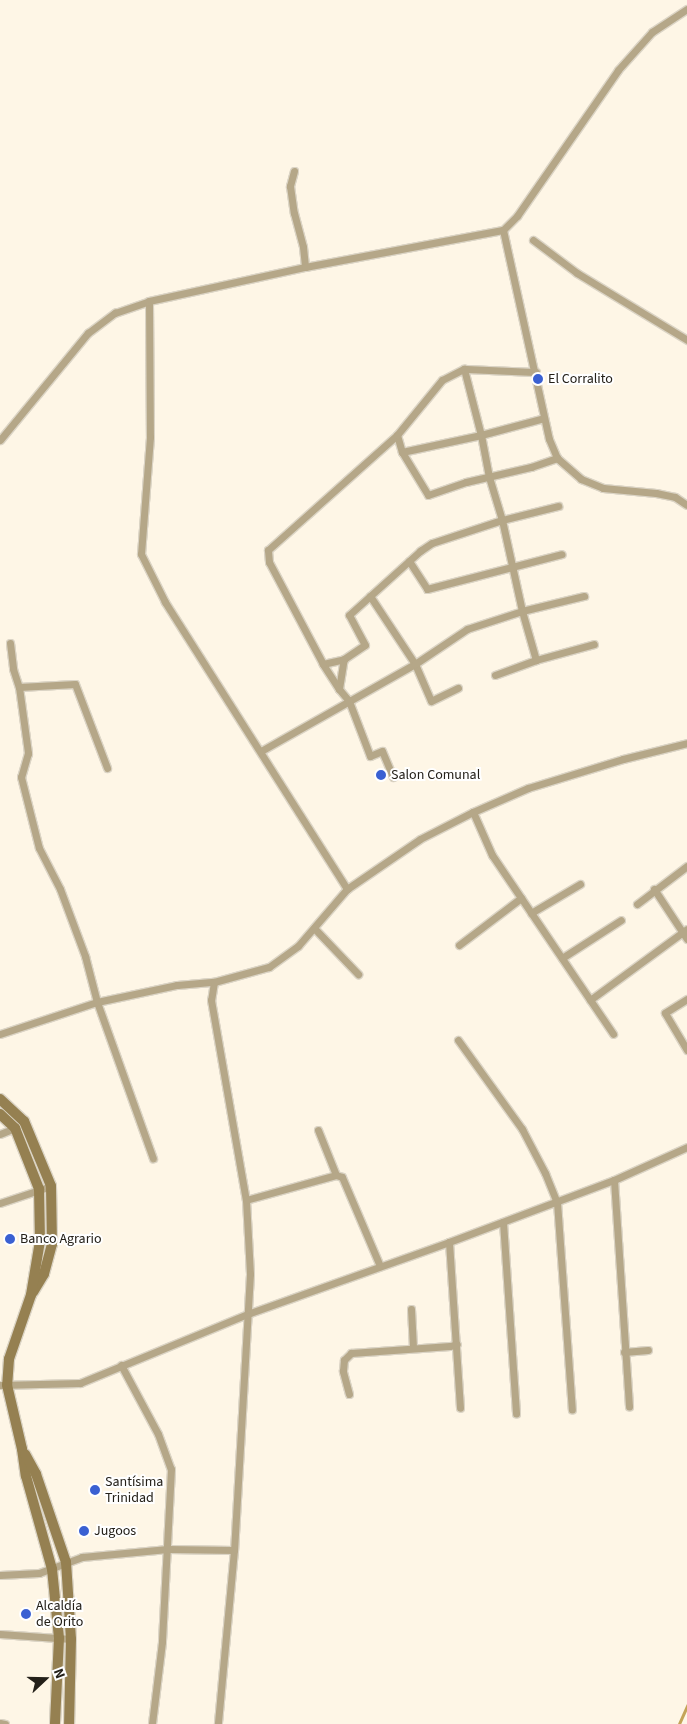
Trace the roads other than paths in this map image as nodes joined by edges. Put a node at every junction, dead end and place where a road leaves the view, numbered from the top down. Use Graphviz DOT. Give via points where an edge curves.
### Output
graph roads {
  1 [pos="687,9"];
  2 [pos="294,171"];
  3 [pos="503,230"];
  4 [pos="533,240"];
  5 [pos="305,267"];
  6 [pos="149,302"];
  7 [pos="687,340"];
  8 [pos="464,369"];
  9 [pos="536,372"];
  10 [pos="544,418"];
  11 [pos="396,435"];
  12 [pos="481,435"];
  13 [pos="0,440"];
  14 [pos="402,452"];
  15 [pos="558,458"];
  16 [pos="489,477"];
  17 [pos="687,505"];
  18 [pos="558,506"];
  19 [pos="502,520"];
  20 [pos="562,554"];
  21 [pos="409,561"];
  22 [pos="512,566"];
  23 [pos="370,596"];
  24 [pos="584,596"];
  25 [pos="522,611"];
  26 [pos="10,643"];
  27 [pos="594,644"];
  28 [pos="344,659"];
  29 [pos="536,660"];
  30 [pos="323,664"];
  31 [pos="415,664"];
  32 [pos="495,675"];
  33 [pos="20,687"];
  34 [pos="458,688"];
  35 [pos="339,689"];
  36 [pos="349,701"];
  37 [pos="687,743"];
  38 [pos="262,751"];
  39 [pos="107,768"];
  40 [pos="393,777"];
  41 [pos="473,812"];
  42 [pos="687,866"];
  43 [pos="580,884"];
  44 [pos="347,888"];
  45 [pos="654,889"];
  46 [pos="521,898"];
  47 [pos="637,904"];
  48 [pos="531,913"];
  49 [pos="621,920"];
  50 [pos="314,928"];
  51 [pos="685,930"];
  52 [pos="687,939"];
  53 [pos="459,945"];
  54 [pos="562,958"];
  55 [pos="358,974"];
  56 [pos="214,982"];
  57 [pos="687,999"];
  58 [pos="590,1000"];
  59 [pos="97,1002"];
  60 [pos="0,1034"];
  61 [pos="613,1034"];
  62 [pos="458,1040"];
  63 [pos="687,1050"];
  64 [pos="0,1099"];
  65 [pos="0,1114"];
  66 [pos="15,1128"];
  67 [pos="318,1130"];
  68 [pos="0,1134"];
  69 [pos="687,1146"];
  70 [pos="153,1158"];
  71 [pos="336,1175"];
  72 [pos="614,1180"];
  73 [pos="51,1186"];
  74 [pos="39,1189"];
  75 [pos="246,1200"];
  76 [pos="557,1202"];
  77 [pos="0,1203"];
  78 [pos="503,1222"];
  79 [pos="450,1242"];
  80 [pos="380,1266"];
  81 [pos="31,1295"];
  82 [pos="411,1309"];
  83 [pos="250,1313"];
  84 [pos="457,1344"];
  85 [pos="413,1347"];
  86 [pos="648,1350"];
  87 [pos="624,1352"];
  88 [pos="121,1365"];
  89 [pos="3,1385"];
  90 [pos="349,1394"];
  91 [pos="629,1407"];
  92 [pos="460,1408"];
  93 [pos="572,1409"];
  94 [pos="516,1414"];
  95 [pos="22,1448"];
  96 [pos="168,1550"];
  97 [pos="234,1550"];
  98 [pos="66,1562"];
  99 [pos="52,1569"];
  100 [pos="0,1575"];
  101 [pos="0,1634"];
  102 [pos="58,1638"];
  103 [pos="71,1638"];
  104 [pos="0,1723"];
  105 [pos="5,1724"];
  106 [pos="55,1724"];
  107 [pos="69,1724"];
  108 [pos="152,1724"];
  109 [pos="218,1724"];
  1 -- 3 [label="street" via="652,32 618,70 517,216"];
  2 -- 5 [label="street" via="290,186 304,247"];
  3 -- 5 [label="street"];
  3 -- 9 [label="street"];
  4 -- 7 [label="street" via="577,273"];
  5 -- 6 [label="street"];
  6 -- 13 [label="street" via="115,313 88,333"];
  6 -- 38 [label="street" via="150,437 141,554 166,602"];
  8 -- 9 [label="street"];
  8 -- 11 [label="street" via="442,380"];
  8 -- 12 [label="street"];
  9 -- 10 [label="street"];
  10 -- 12 [label="street"];
  10 -- 15 [label="street"];
  11 -- 14 [label="street"];
  11 -- 30 [label="street" via="268,550 269,562"];
  12 -- 14 [label="street"];
  12 -- 16 [label="street"];
  14 -- 16 [label="street" via="428,496"];
  15 -- 16 [label="street"];
  15 -- 17 [label="street" via="581,479 602,488 656,493 675,497"];
  16 -- 19 [label="street"];
  18 -- 19 [label="street"];
  19 -- 21 [label="street" via="432,544"];
  19 -- 22 [label="street"];
  20 -- 22 [label="street"];
  21 -- 22 [label="street" via="427,589"];
  21 -- 23 [label="street"];
  22 -- 25 [label="street"];
  23 -- 28 [label="street" via="349,615 365,645"];
  23 -- 31 [label="street"];
  24 -- 25 [label="street"];
  25 -- 29 [label="street"];
  25 -- 31 [label="street" via="467,629"];
  26 -- 33 [label="street" via="13,669"];
  27 -- 29 [label="street"];
  28 -- 30 [label="street"];
  28 -- 35 [label="street"];
  29 -- 32 [label="street"];
  30 -- 35 [label="street"];
  31 -- 34 [label="street" via="431,701"];
  31 -- 36 [label="street"];
  33 -- 39 [label="street" via="75,684"];
  33 -- 59 [label="street" via="28,753 20,777 38,848 60,889 85,956"];
  35 -- 36 [label="street"];
  36 -- 38 [label="street"];
  36 -- 40 [label="street" via="370,756 382,751"];
  37 -- 41 [label="street" via="528,788"];
  38 -- 44 [label="street"];
  41 -- 44 [label="street" via="420,839"];
  41 -- 46 [label="street" via="492,855"];
  42 -- 45 [label="street"];
  43 -- 48 [label="street"];
  44 -- 50 [label="street"];
  45 -- 47 [label="street"];
  45 -- 51 [label="street"];
  46 -- 48 [label="street"];
  46 -- 53 [label="street"];
  48 -- 54 [label="street"];
  49 -- 54 [label="street"];
  50 -- 55 [label="street"];
  50 -- 56 [label="street" via="298,946 270,967"];
  51 -- 52 [label="street"];
  51 -- 58 [label="street"];
  54 -- 58 [label="street"];
  56 -- 59 [label="street" via="177,985"];
  56 -- 75 [label="street" via="211,1000"];
  57 -- 63 [label="street" via="664,1013"];
  58 -- 61 [label="street"];
  59 -- 60 [label="street"];
  59 -- 70 [label="street"];
  62 -- 76 [label="street" via="522,1129"];
  64 -- 73 [label="main road" via="24,1121"];
  65 -- 66 [label="main road"];
  66 -- 68 [label="street"];
  66 -- 74 [label="main road"];
  67 -- 71 [label="street"];
  69 -- 72 [label="street"];
  71 -- 75 [label="street"];
  71 -- 80 [label="street" via="342,1177"];
  72 -- 76 [label="street"];
  72 -- 87 [label="street"];
  73 -- 74 [label="street"];
  73 -- 81 [label="main road" via="52,1244 44,1274"];
  74 -- 77 [label="street"];
  74 -- 81 [label="main road" via="40,1241"];
  75 -- 83 [label="street"];
  76 -- 78 [label="street"];
  76 -- 93 [label="street"];
  78 -- 79 [label="street"];
  78 -- 94 [label="street"];
  79 -- 80 [label="street"];
  79 -- 84 [label="street"];
  80 -- 83 [label="street"];
  81 -- 89 [label="main road"];
  82 -- 85 [label="street"];
  83 -- 88 [label="street"];
  83 -- 97 [label="street"];
  84 -- 85 [label="street"];
  84 -- 92 [label="street"];
  85 -- 90 [label="street" via="351,1353 344,1360 343,1371"];
  86 -- 87 [label="street"];
  87 -- 91 [label="street"];
  88 -- 89 [label="street" via="80,1384"];
  88 -- 96 [label="street" via="158,1434 171,1469"];
  89 -- 95 [label="main road"];
  95 -- 98 [label="main road" via="36,1474"];
  95 -- 99 [label="main road" via="26,1476"];
  96 -- 97 [label="street"];
  96 -- 98 [label="street" via="82,1557"];
  96 -- 108 [label="street"];
  97 -- 109 [label="street"];
  98 -- 99 [label="street"];
  98 -- 103 [label="main road"];
  99 -- 100 [label="street" via="40,1573"];
  99 -- 102 [label="main road"];
  101 -- 102 [label="street"];
  102 -- 103 [label="street"];
  102 -- 106 [label="main road"];
  103 -- 107 [label="main road"];
  104 -- 105 [label="street"];
}
